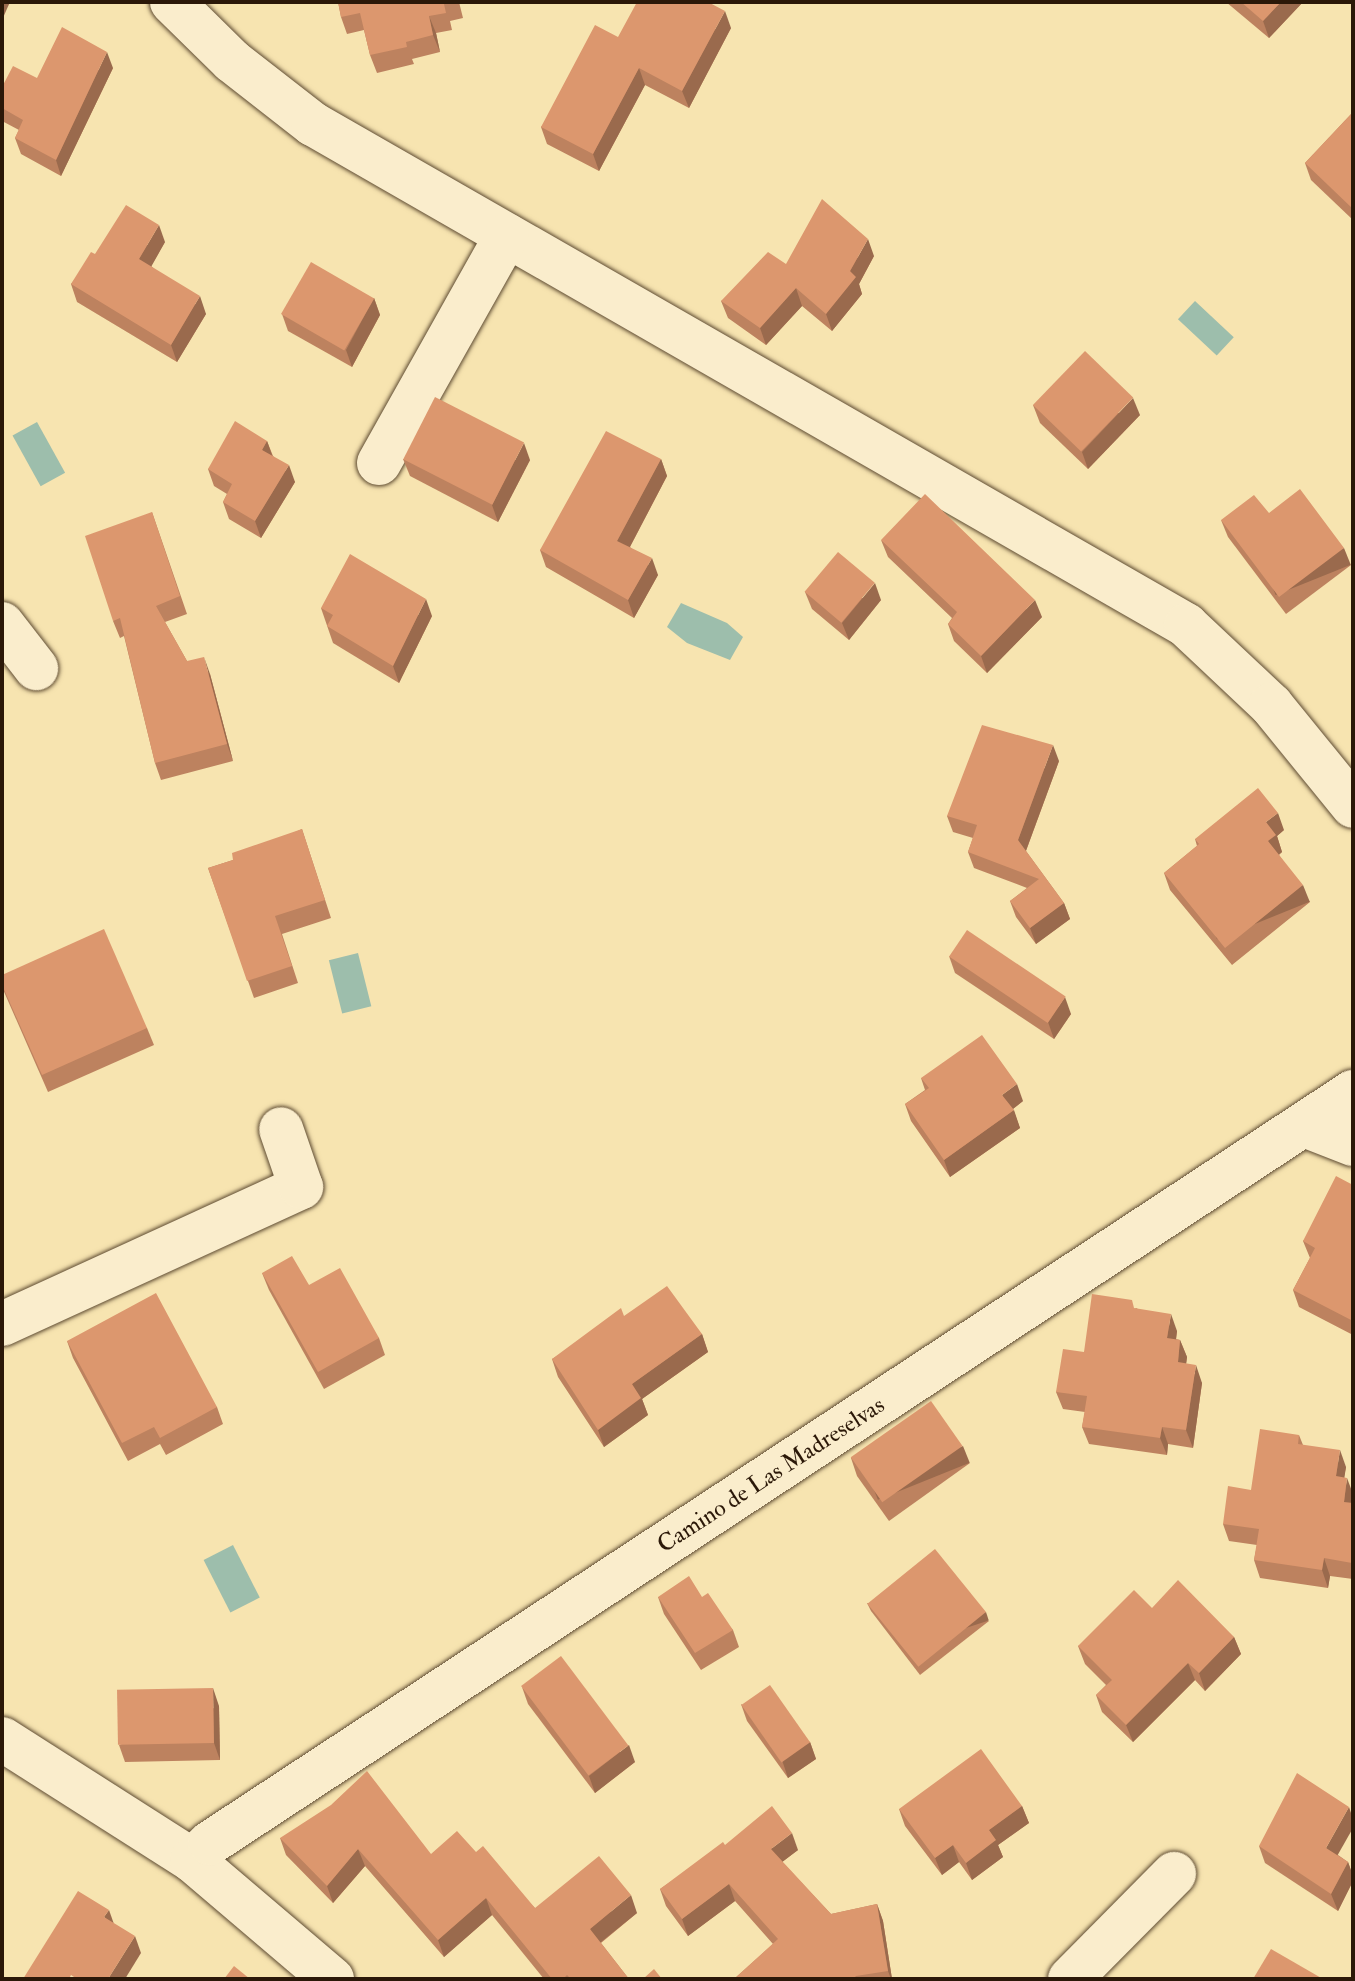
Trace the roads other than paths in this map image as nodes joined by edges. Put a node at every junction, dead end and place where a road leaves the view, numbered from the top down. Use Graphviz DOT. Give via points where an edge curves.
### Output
graph roads {
  1 [pos="172,2"];
  2 [pos="507,235"];
  3 [pos="379,463"];
  4 [pos="2,624"];
  5 [pos="36,668"];
  6 [pos="1353,806"];
  7 [pos="1353,1092"];
  8 [pos="1304,1125"];
  9 [pos="281,1129"];
  10 [pos="1353,1144"];
  11 [pos="2,1324"];
  12 [pos="2,1739"];
  13 [pos="192,1860"];
  14 [pos="1174,1874"];
  15 [pos="332,1979"];
  16 [pos="1070,1979"];
  1 -- 2 [label="street" via="232,61 313,124"];
  2 -- 3 [label="street"];
  2 -- 6 [label="street" via="1186,625 1271,705"];
  4 -- 5 [label="street"];
  7 -- 8 [label="street, Camino de Las Madreselvas"];
  8 -- 10 [label="street"];
  8 -- 13 [label="street, Camino de Las Madreselvas" via="236,1826"];
  9 -- 11 [label="street" via="301,1187"];
  12 -- 13 [label="street"];
  13 -- 15 [label="street"];
  14 -- 16 [label="street"];
}
